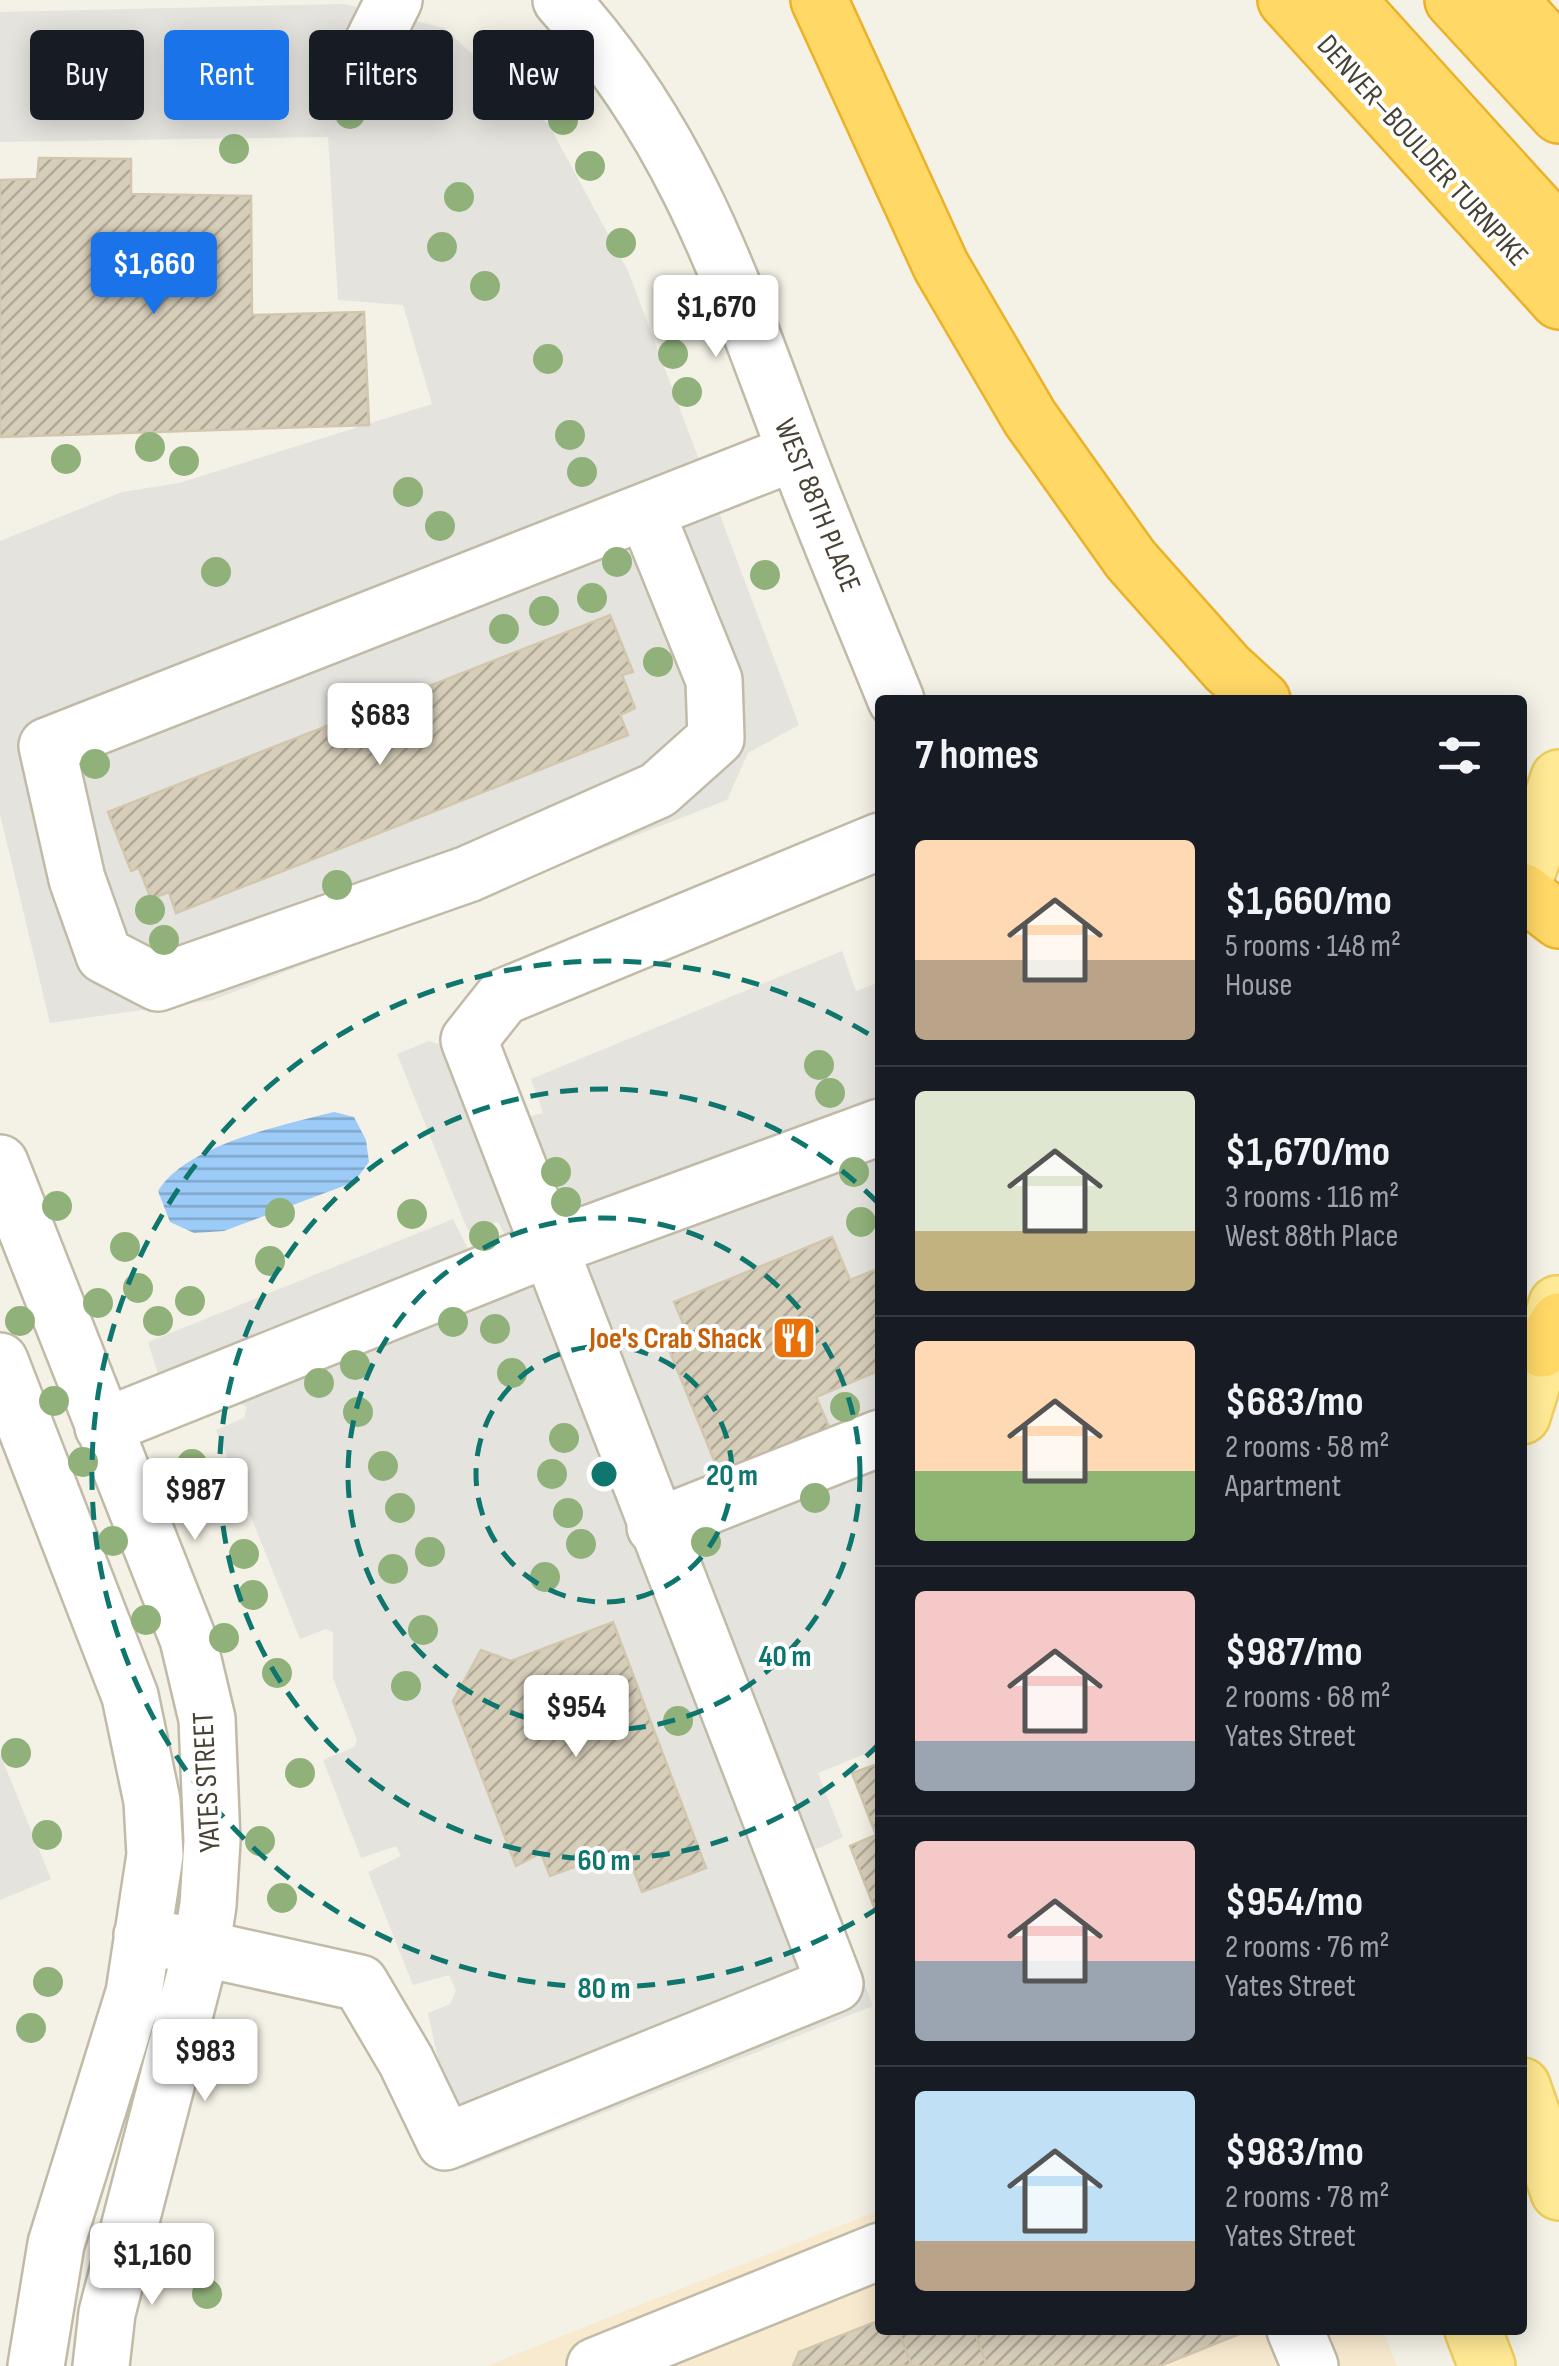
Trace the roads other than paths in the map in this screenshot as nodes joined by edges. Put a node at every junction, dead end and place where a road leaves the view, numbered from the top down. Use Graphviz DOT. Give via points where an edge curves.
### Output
graph roads {
  1 [pos="394,0"];
  2 [pos="561,0"];
  3 [pos="819,0"];
  4 [pos="1286,0"];
  5 [pos="1347,0"];
  6 [pos="1453,0"];
  7 [pos="1509,0"];
  8 [pos="379,30"];
  9 [pos="1559,55"];
  10 [pos="1559,115"];
  11 [pos="1559,234"];
  12 [pos="1559,301"];
  13 [pos="796,452"];
  14 [pos="646,512"];
  15 [pos="894,695"];
  16 [pos="1252,695"];
  17 [pos="1559,778"];
  18 [pos="875,842"];
  19 [pos="1527,874"];
  20 [pos="1527,893"];
  21 [pos="1559,920"];
  22 [pos="875,1129"];
  23 [pos="0,1163"];
  24 [pos="547,1249"];
  25 [pos="1559,1297"];
  26 [pos="1551,1335"];
  27 [pos="0,1361"];
  28 [pos="1527,1402"];
  29 [pos="102,1428"];
  30 [pos="875,1440"];
  31 [pos="655,1527"];
  32 [pos="142,1935"];
  33 [pos="201,1951"];
  34 [pos="1527,2100"];
  35 [pos="1559,2192"];
  36 [pos="875,2254"];
  37 [pos="1297,2335"];
  38 [pos="1475,2335"];
  39 [pos="36,2366"];
  40 [pos="102,2366"];
  41 [pos="595,2366"];
  42 [pos="1310,2366"];
  43 [pos="1487,2366"];
  1 -- 8 [label="street"];
  2 -- 13 [label="street, WEST 88TH PLACE" via="649,114 713,232"];
  3 -- 16 [label="highway" via="941,266 1030,418 1131,560"];
  4 -- 12 [label="highway, DENVER–BOULDER TURNPIKE"];
  5 -- 11 [label="highway"];
  6 -- 10 [label="highway"];
  7 -- 9 [label="highway"];
  13 -- 14 [label="street"];
  13 -- 15 [label="street, WEST 88TH PLACE"];
  14 -- 14 [label="street" via="48,746 77,880 104,955 158,982 468,874 658,790 716,738 714,680"];
  17 -- 19 [label="main road"];
  18 -- 24 [label="street" via="503,997 469,1040"];
  20 -- 21 [label="highway"];
  22 -- 24 [label="street"];
  23 -- 29 [label="street, YATES STREET"];
  24 -- 29 [label="street"];
  24 -- 31 [label="street"];
  25 -- 26 [label="main road"];
  26 -- 28 [label="main road"];
  27 -- 32 [label="street, YATES STREET" via="130,1696 155,1856"];
  29 -- 33 [label="street, YATES STREET" via="188,1638 206,1718 212,1841"];
  30 -- 31 [label="street"];
  31 -- 33 [label="street" via="835,1984 444,2142 360,1983"];
  32 -- 33 [label="street"];
  32 -- 39 [label="street, YATES STREET" via="134,1993 56,2244"];
  33 -- 40 [label="street, YATES STREET" via="107,2313"];
  34 -- 35 [label="main road"];
  36 -- 41 [label="street"];
  37 -- 42 [label="street"];
  38 -- 43 [label="main road"];
}
